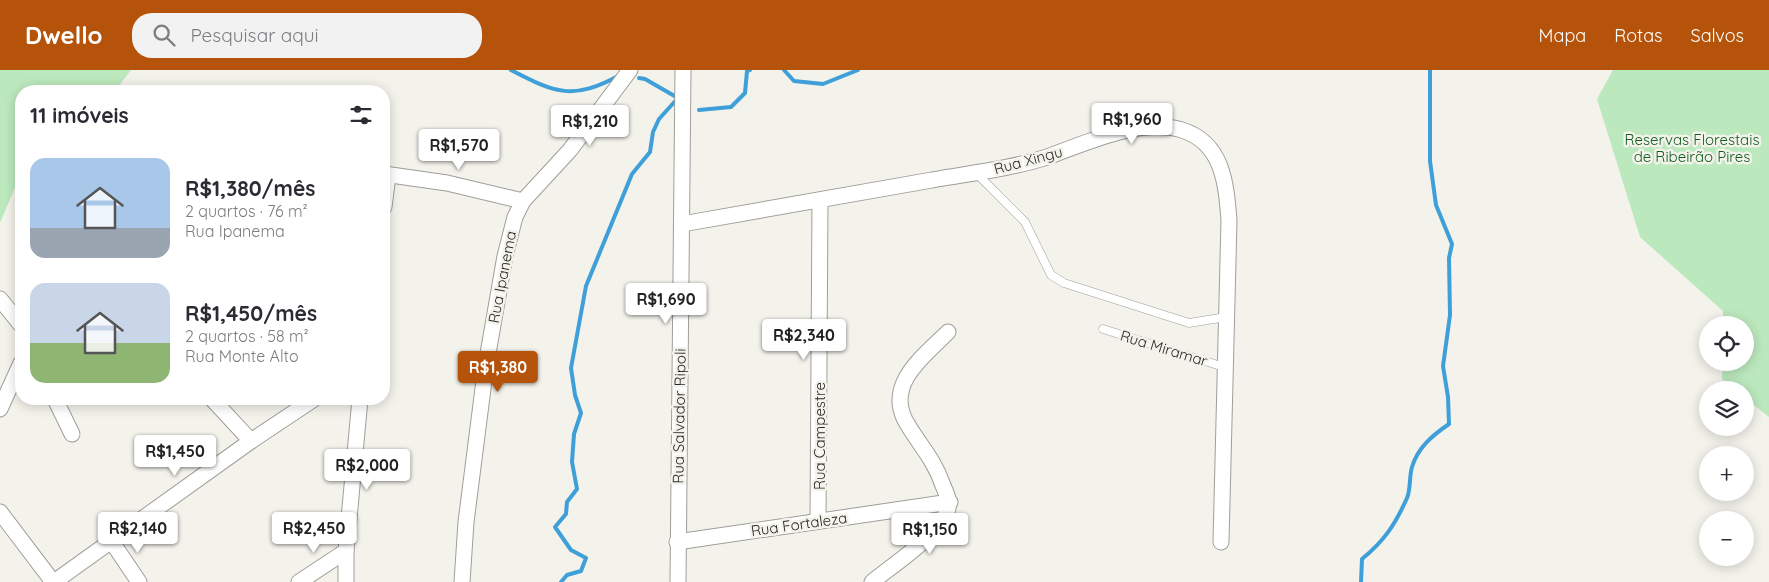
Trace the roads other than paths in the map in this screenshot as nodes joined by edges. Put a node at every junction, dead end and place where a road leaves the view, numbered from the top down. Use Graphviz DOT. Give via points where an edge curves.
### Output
graph roads {
  1 [pos="630,70"];
  2 [pos="683,70"];
  3 [pos="974,172"];
  4 [pos="390,176"];
  5 [pos="524,201"];
  6 [pos="820,201"];
  7 [pos="682,224"];
  8 [pos="0,299"];
  9 [pos="1226,317"];
  10 [pos="15,318"];
  11 [pos="1103,329"];
  12 [pos="948,332"];
  13 [pos="1224,367"];
  14 [pos="15,376"];
  15 [pos="58,405"];
  16 [pos="218,405"];
  17 [pos="305,405"];
  18 [pos="359,405"];
  19 [pos="0,409"];
  20 [pos="72,434"];
  21 [pos="251,440"];
  22 [pos="950,502"];
  23 [pos="0,512"];
  24 [pos="818,521"];
  25 [pos="112,542"];
  26 [pos="677,542"];
  27 [pos="1221,542"];
  28 [pos="346,551"];
  29 [pos="54,582"];
  30 [pos="139,582"];
  31 [pos="299,582"];
  32 [pos="346,582"];
  33 [pos="462,582"];
  34 [pos="678,582"];
  35 [pos="872,582"];
  1 -- 5 [label="street, Rua Ipanema" via="570,150"];
  2 -- 7 [label="street, Rua Salvador Ripoli"];
  3 -- 6 [label="street, Rua Xingu"];
  3 -- 9 [label="lane" via="1025,222 1051,275 1064,283 1189,323"];
  3 -- 9 [label="street, Rua Xingu" via="1029,163 1123,131 1160,126 1194,135 1207,144 1219,162 1226,184 1229,220"];
  4 -- 5 [label="street" via="447,183"];
  5 -- 33 [label="street, Rua Ipanema" via="508,241 486,364 466,522"];
  6 -- 7 [label="street, Rua Xingu"];
  6 -- 24 [label="street, Rua Campestre"];
  7 -- 26 [label="street, Rua Salvador Ripoli"];
  8 -- 10 [label="street"];
  9 -- 13 [label="street, Rua Xingu"];
  11 -- 13 [label="lane, Rua Miramar"];
  12 -- 22 [label="street" via="914,364 904,379 901,410 936,466"];
  13 -- 27 [label="street, Rua Xingu"];
  14 -- 19 [label="street"];
  15 -- 20 [label="street"];
  16 -- 21 [label="street"];
  17 -- 21 [label="street"];
  18 -- 28 [label="street"];
  21 -- 25 [label="street"];
  22 -- 24 [label="street, Rua Fortaleza"];
  22 -- 35 [label="street" via="934,532"];
  23 -- 29 [label="street"];
  24 -- 26 [label="street, Rua Fortaleza"];
  25 -- 29 [label="street"];
  25 -- 30 [label="street"];
  26 -- 34 [label="street, Rua Salvador Ripoli"];
  28 -- 31 [label="street"];
  28 -- 32 [label="street"];
}
